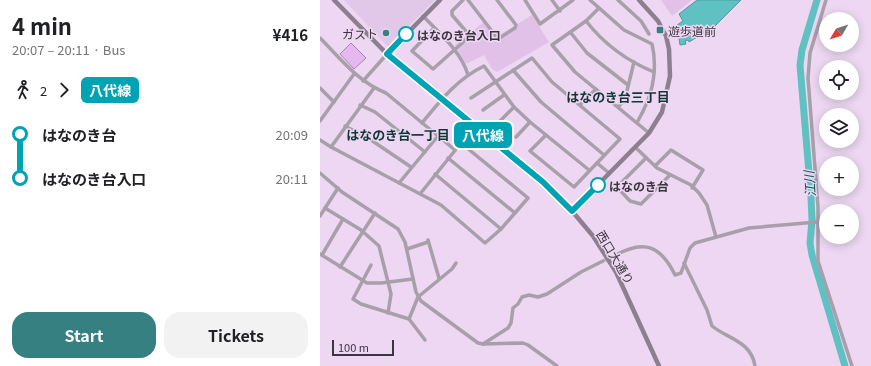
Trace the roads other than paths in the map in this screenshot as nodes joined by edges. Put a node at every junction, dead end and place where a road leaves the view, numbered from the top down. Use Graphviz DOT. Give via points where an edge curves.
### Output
graph roads {
  1 [pos="334,0"];
  2 [pos="440,0"];
  3 [pos="463,0"];
  4 [pos="468,0"];
  5 [pos="497,0"];
  6 [pos="525,0"];
  7 [pos="552,0"];
  8 [pos="572,0"];
  9 [pos="591,0"];
  10 [pos="618,0"];
  11 [pos="639,0"];
  12 [pos="826,0"];
  13 [pos="599,8"];
  14 [pos="560,11"];
  15 [pos="424,16"];
  16 [pos="586,22"];
  17 [pos="434,28"];
  18 [pos="571,33"];
  19 [pos="649,34"];
  20 [pos="320,38"];
  21 [pos="454,50"];
  22 [pos="387,54"];
  23 [pos="634,62"];
  24 [pos="513,70"];
  25 [pos="654,72"];
  26 [pos="354,74"];
  27 [pos="468,75"];
  28 [pos="363,81"];
  29 [pos="495,83"];
  30 [pos="628,85"];
  31 [pos="320,88"];
  32 [pos="374,88"];
  33 [pos="596,89"];
  34 [pos="504,95"];
  35 [pos="471,98"];
  36 [pos="441,100"];
  37 [pos="334,102"];
  38 [pos="360,105"];
  39 [pos="580,105"];
  40 [pos="514,107"];
  41 [pos="618,107"];
  42 [pos="483,110"];
  43 [pos="320,119"];
  44 [pos="530,122"];
  45 [pos="422,123"];
  46 [pos="498,123"];
  47 [pos="637,123"];
  48 [pos="345,126"];
  49 [pos="649,133"];
  50 [pos="546,135"];
  51 [pos="438,136"];
  52 [pos="516,137"];
  53 [pos="320,140"];
  54 [pos="331,147"];
  55 [pos="635,147"];
  56 [pos="455,150"];
  57 [pos="425,152"];
  58 [pos="604,155"];
  59 [pos="448,158"];
  60 [pos="646,158"];
  61 [pos="597,163"];
  62 [pos="655,166"];
  63 [pos="411,167"];
  64 [pos="590,170"];
  65 [pos="320,173"];
  66 [pos="609,173"];
  67 [pos="435,174"];
  68 [pos="670,175"];
  69 [pos="400,183"];
  70 [pos="338,188"];
  71 [pos="692,188"];
  72 [pos="420,194"];
  73 [pos="325,208"];
  74 [pos="572,211"];
  75 [pos="375,213"];
  76 [pos="515,213"];
  77 [pos="320,216"];
  78 [pos="343,219"];
  79 [pos="817,222"];
  80 [pos="501,229"];
  81 [pos="362,232"];
  82 [pos="716,237"];
  83 [pos="406,249"];
  84 [pos="321,254"];
  85 [pos="616,255"];
  86 [pos="603,261"];
  87 [pos="684,262"];
  88 [pos="456,263"];
  89 [pos="371,265"];
  90 [pos="340,267"];
  91 [pos="439,278"];
  92 [pos="413,279"];
  93 [pos="362,281"];
  94 [pos="388,282"];
  95 [pos="419,297"];
  96 [pos="388,312"];
  97 [pos="409,319"];
  98 [pos="425,340"];
  99 [pos="483,344"];
  100 [pos="557,366"];
  101 [pos="658,366"];
  102 [pos="755,366"];
  103 [pos="852,366"];
  1 -- 22 [label="street, 西口大通り"];
  2 -- 15 [label="street"];
  3 -- 21 [label="street" via="452,11 452,16 470,36"];
  4 -- 5 [label="street" via="498,39 516,25"];
  6 -- 14 [label="street" via="540,24"];
  7 -- 14 [label="street"];
  8 -- 14 [label="street"];
  9 -- 13 [label="street"];
  10 -- 19 [label="street" via="641,21"];
  11 -- 49 [label="street" via="656,17 664,31 670,61 670,76 662,112"];
  12 -- 79 [label="street" via="810,53 808,78"];
  13 -- 16 [label="street"];
  13 -- 25 [label="street" via="624,30 652,44"];
  15 -- 17 [label="street"];
  15 -- 22 [label="street"];
  16 -- 18 [label="street"];
  16 -- 23 [label="street" via="614,49"];
  17 -- 21 [label="street"];
  17 -- 21 [label="street" via="412,53 433,69"];
  18 -- 30 [label="street" via="587,53"];
  18 -- 33 [label="street" via="552,45 570,68"];
  20 -- 26 [label="street"];
  21 -- 27 [label="street"];
  22 -- 28 [label="street"];
  22 -- 36 [label="street, 西口大通り"];
  23 -- 25 [label="street"];
  23 -- 30 [label="street"];
  24 -- 29 [label="street"];
  24 -- 39 [label="street" via="532,58 552,82"];
  24 -- 58 [label="street" via="541,102"];
  25 -- 47 [label="street" via="647,101"];
  26 -- 28 [label="street"];
  26 -- 37 [label="street"];
  27 -- 29 [label="street" via="484,66"];
  27 -- 36 [label="street"];
  28 -- 32 [label="street"];
  29 -- 34 [label="street"];
  29 -- 35 [label="street"];
  30 -- 41 [label="street" via="625,99"];
  31 -- 37 [label="street"];
  32 -- 38 [label="street"];
  32 -- 45 [label="street" via="386,93"];
  33 -- 39 [label="street"];
  33 -- 41 [label="street"];
  34 -- 40 [label="street"];
  34 -- 42 [label="street"];
  36 -- 45 [label="street"];
  36 -- 74 [label="street, 西口大通り" via="543,182"];
  37 -- 43 [label="street"];
  38 -- 48 [label="street"];
  38 -- 57 [label="street" via="384,119"];
  39 -- 58 [label="street" via="620,139"];
  40 -- 44 [label="street"];
  40 -- 46 [label="street"];
  41 -- 47 [label="street"];
  44 -- 50 [label="street"];
  44 -- 52 [label="street"];
  45 -- 51 [label="street"];
  47 -- 49 [label="street"];
  48 -- 54 [label="street"];
  48 -- 63 [label="street"];
  49 -- 55 [label="street"];
  50 -- 64 [label="street"];
  50 -- 64 [label="street" via="530,151 574,187"];
  51 -- 56 [label="street"];
  51 -- 57 [label="street"];
  53 -- 54 [label="street"];
  54 -- 69 [label="street"];
  55 -- 60 [label="street"];
  55 -- 66 [label="street"];
  56 -- 59 [label="street"];
  56 -- 76 [label="street" via="461,143 528,198"];
  57 -- 63 [label="street"];
  58 -- 61 [label="street"];
  59 -- 67 [label="street"];
  59 -- 76 [label="street"];
  60 -- 62 [label="street"];
  60 -- 68 [label="street" via="617,187 630,201 641,204"];
  61 -- 64 [label="street"];
  61 -- 66 [label="street"];
  62 -- 68 [label="street"];
  62 -- 71 [label="street" via="671,150 703,170"];
  63 -- 69 [label="street"];
  65 -- 70 [label="street"];
  66 -- 74 [label="street"];
  67 -- 72 [label="street"];
  67 -- 80 [label="street"];
  68 -- 71 [label="street"];
  69 -- 72 [label="street"];
  70 -- 73 [label="street"];
  70 -- 75 [label="street"];
  71 -- 82 [label="street" via="707,205"];
  72 -- 80 [label="street" via="441,205 484,243"];
  73 -- 77 [label="street"];
  73 -- 78 [label="street"];
  74 -- 101 [label="street, 西口大通り" via="593,236 616,272"];
  75 -- 81 [label="street"];
  75 -- 83 [label="street" via="398,229"];
  76 -- 80 [label="street"];
  78 -- 81 [label="street"];
  78 -- 84 [label="street"];
  79 -- 82 [label="street" via="749,228"];
  79 -- 103 [label="street" via="818,261"];
  81 -- 90 [label="street"];
  81 -- 94 [label="street" via="374,240 380,249"];
  82 -- 87 [label="street" via="693,245"];
  83 -- 91 [label="street" via="428,241"];
  83 -- 92 [label="street"];
  84 -- 90 [label="street"];
  85 -- 87 [label="street" via="632,247 648,247 662,255 675,275 681,273"];
  86 -- 99 [label="street" via="547,294 522,297 513,308 508,328"];
  87 -- 102 [label="street" via="712,326 742,343 752,354"];
  88 -- 91 [label="street"];
  89 -- 93 [label="street"];
  90 -- 93 [label="street"];
  91 -- 95 [label="street"];
  92 -- 94 [label="street"];
  92 -- 95 [label="street"];
  93 -- 94 [label="street" via="373,284"];
  93 -- 96 [label="street" via="354,299 361,304"];
  94 -- 96 [label="street" via="391,298"];
  95 -- 97 [label="street"];
  95 -- 99 [label="street" via="427,307"];
  96 -- 97 [label="street"];
  97 -- 98 [label="street"];
  99 -- 100 [label="street" via="523,343"];
}
